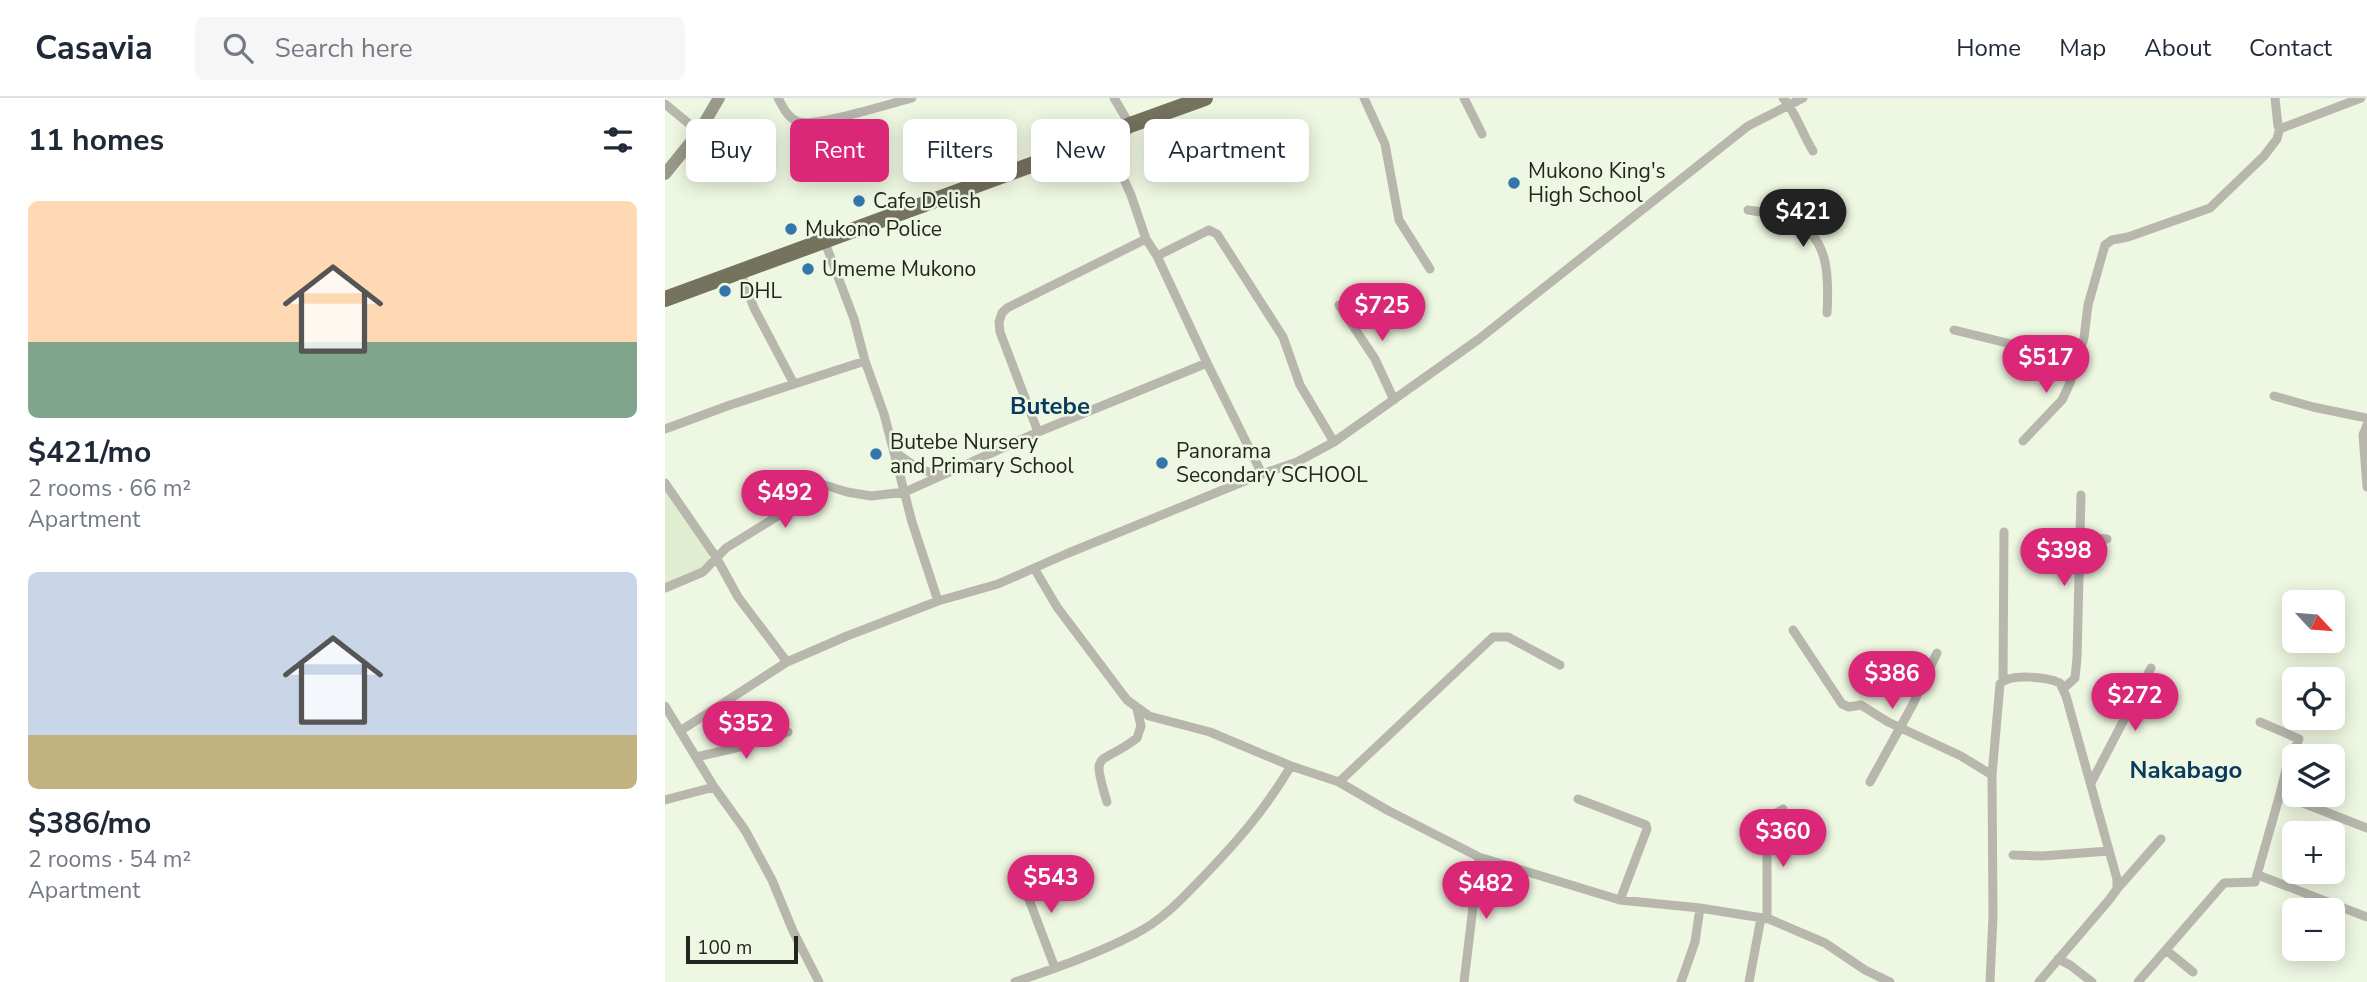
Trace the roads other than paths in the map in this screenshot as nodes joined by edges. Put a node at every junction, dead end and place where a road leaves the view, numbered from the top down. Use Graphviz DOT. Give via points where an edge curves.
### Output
graph roads {
  1 [pos="719,98"];
  2 [pos="778,98"];
  3 [pos="912,98"];
  4 [pos="1114,98"];
  5 [pos="1205,98"];
  6 [pos="1364,98"];
  7 [pos="1464,98"];
  8 [pos="1803,98"];
  9 [pos="2275,98"];
  10 [pos="2361,98"];
  11 [pos="1786,102"];
  12 [pos="665,104"];
  13 [pos="707,119"];
  14 [pos="1126,119"];
  15 [pos="686,121"];
  16 [pos="1130,125"];
  17 [pos="2280,127"];
  18 [pos="1482,134"];
  19 [pos="686,148"];
  20 [pos="1813,151"];
  21 [pos="1031,165"];
  22 [pos="665,174"];
  23 [pos="1125,182"];
  24 [pos="1748,210"];
  25 [pos="1146,239"];
  26 [pos="824,240"];
  27 [pos="1157,256"];
  28 [pos="1430,268"];
  29 [pos="740,271"];
  30 [pos="665,299"];
  31 [pos="1339,305"];
  32 [pos="1827,313"];
  33 [pos="1954,330"];
  34 [pos="2079,353"];
  35 [pos="865,361"];
  36 [pos="1207,363"];
  37 [pos="794,384"];
  38 [pos="2274,396"];
  39 [pos="1394,400"];
  40 [pos="2367,418"];
  41 [pos="2367,425"];
  42 [pos="665,429"];
  43 [pos="1038,432"];
  44 [pos="2023,441"];
  45 [pos="1334,442"];
  46 [pos="896,453"];
  47 [pos="1262,474"];
  48 [pos="940,475"];
  49 [pos="665,483"];
  50 [pos="2367,487"];
  51 [pos="905,492"];
  52 [pos="2081,495"];
  53 [pos="2004,532"];
  54 [pos="2079,537"];
  55 [pos="2107,539"];
  56 [pos="716,557"];
  57 [pos="1034,568"];
  58 [pos="665,588"];
  59 [pos="938,601"];
  60 [pos="1793,630"];
  61 [pos="1937,653"];
  62 [pos="787,662"];
  63 [pos="1560,665"];
  64 [pos="2151,668"];
  65 [pos="2003,680"];
  66 [pos="2063,689"];
  67 [pos="665,706"];
  68 [pos="1137,709"];
  69 [pos="2260,722"];
  70 [pos="1900,728"];
  71 [pos="680,731"];
  72 [pos="788,732"];
  73 [pos="696,757"];
  74 [pos="1291,766"];
  75 [pos="1992,775"];
  76 [pos="1339,782"];
  77 [pos="1870,782"];
  78 [pos="2091,783"];
  79 [pos="714,787"];
  80 [pos="2280,794"];
  81 [pos="1578,799"];
  82 [pos="665,800"];
  83 [pos="1107,802"];
  84 [pos="1783,809"];
  85 [pos="2367,828"];
  86 [pos="2161,839"];
  87 [pos="2109,851"];
  88 [pos="2013,855"];
  89 [pos="1479,857"];
  90 [pos="1019,873"];
  91 [pos="2258,875"];
  92 [pos="2116,889"];
  93 [pos="1620,900"];
  94 [pos="1700,908"];
  95 [pos="2367,917"];
  96 [pos="1764,918"];
  97 [pos="2166,950"];
  98 [pos="2059,959"];
  99 [pos="1055,968"];
  100 [pos="2193,972"];
  101 [pos="819,982"];
  102 [pos="1015,982"];
  103 [pos="1464,982"];
  104 [pos="1681,982"];
  105 [pos="1749,982"];
  106 [pos="1889,982"];
  107 [pos="1990,982"];
  108 [pos="2039,982"];
  109 [pos="2092,982"];
  110 [pos="2139,982"];
  1 -- 13 [label="main road"];
  2 -- 3 [label="street" via="799,122 819,122"];
  4 -- 14 [label="street"];
  5 -- 16 [label="highway"];
  6 -- 28 [label="street" via="1385,144 1399,220"];
  7 -- 18 [label="street"];
  8 -- 11 [label="street"];
  9 -- 17 [label="street"];
  10 -- 17 [label="street"];
  11 -- 20 [label="street"];
  11 -- 39 [label="street" via="1748,126 1479,340"];
  12 -- 15 [label="street"];
  17 -- 34 [label="street" via="2264,156 2210,208 2105,245"];
  19 -- 22 [label="main road"];
  21 -- 26 [label="highway"];
  23 -- 25 [label="street"];
  24 -- 32 [label="street" via="1792,220 1811,234 1829,272"];
  25 -- 27 [label="street"];
  25 -- 43 [label="street" via="1002,313 1000,332"];
  26 -- 29 [label="highway"];
  26 -- 35 [label="street"];
  27 -- 36 [label="street"];
  27 -- 45 [label="street" via="1209,230 1217,234 1283,337 1300,385"];
  29 -- 30 [label="highway"];
  29 -- 37 [label="street"];
  31 -- 39 [label="street" via="1375,359"];
  33 -- 34 [label="street" via="2056,355"];
  34 -- 44 [label="street" via="2062,400"];
  35 -- 37 [label="street"];
  35 -- 46 [label="street"];
  36 -- 43 [label="street"];
  36 -- 47 [label="street"];
  37 -- 42 [label="street"];
  38 -- 40 [label="street"];
  39 -- 45 [label="street"];
  41 -- 50 [label="street" via="2363,435"];
  43 -- 48 [label="street"];
  45 -- 47 [label="street"];
  46 -- 48 [label="street" via="919,469"];
  46 -- 51 [label="street"];
  47 -- 57 [label="street"];
  48 -- 51 [label="street"];
  49 -- 56 [label="street"];
  51 -- 56 [label="street" via="871,496 818,483 792,509"];
  51 -- 59 [label="street"];
  52 -- 54 [label="street"];
  53 -- 65 [label="street"];
  54 -- 55 [label="street"];
  54 -- 66 [label="street" via="2075,678"];
  56 -- 58 [label="street" via="703,572"];
  56 -- 62 [label="street" via="738,597"];
  57 -- 59 [label="street"];
  57 -- 68 [label="street" via="1056,607"];
  59 -- 62 [label="street"];
  60 -- 70 [label="street" via="1842,704 1861,705"];
  61 -- 70 [label="street"];
  62 -- 71 [label="street"];
  63 -- 76 [label="street" via="1508,637 1493,637"];
  64 -- 78 [label="street"];
  65 -- 66 [label="street" via="2042,678 2060,683"];
  65 -- 75 [label="street"];
  66 -- 78 [label="street"];
  67 -- 71 [label="street"];
  68 -- 74 [label="street" via="1210,732"];
  68 -- 83 [label="street" via="1141,719 1137,738 1099,763"];
  69 -- 80 [label="street" via="2299,739"];
  70 -- 75 [label="street"];
  70 -- 77 [label="street"];
  71 -- 73 [label="street"];
  72 -- 73 [label="street"];
  73 -- 79 [label="street"];
  74 -- 76 [label="street"];
  74 -- 99 [label="street" via="1244,834 1171,911 1137,933"];
  75 -- 107 [label="street"];
  76 -- 89 [label="street"];
  78 -- 87 [label="street"];
  79 -- 82 [label="street"];
  79 -- 101 [label="street" via="745,830 772,880"];
  80 -- 85 [label="street"];
  80 -- 91 [label="street"];
  81 -- 93 [label="street" via="1646,825"];
  84 -- 96 [label="street" via="1767,821"];
  86 -- 92 [label="street"];
  87 -- 88 [label="street"];
  87 -- 92 [label="street"];
  89 -- 93 [label="street"];
  89 -- 103 [label="street"];
  90 -- 99 [label="street"];
  91 -- 95 [label="street"];
  91 -- 97 [label="street" via="2255,882 2224,883"];
  92 -- 98 [label="street"];
  93 -- 94 [label="street"];
  94 -- 96 [label="street"];
  94 -- 104 [label="street" via="1695,943"];
  96 -- 105 [label="street"];
  96 -- 106 [label="street" via="1825,943"];
  97 -- 100 [label="street"];
  97 -- 110 [label="street"];
  98 -- 108 [label="street"];
  98 -- 109 [label="street"];
  99 -- 102 [label="street"];
}
